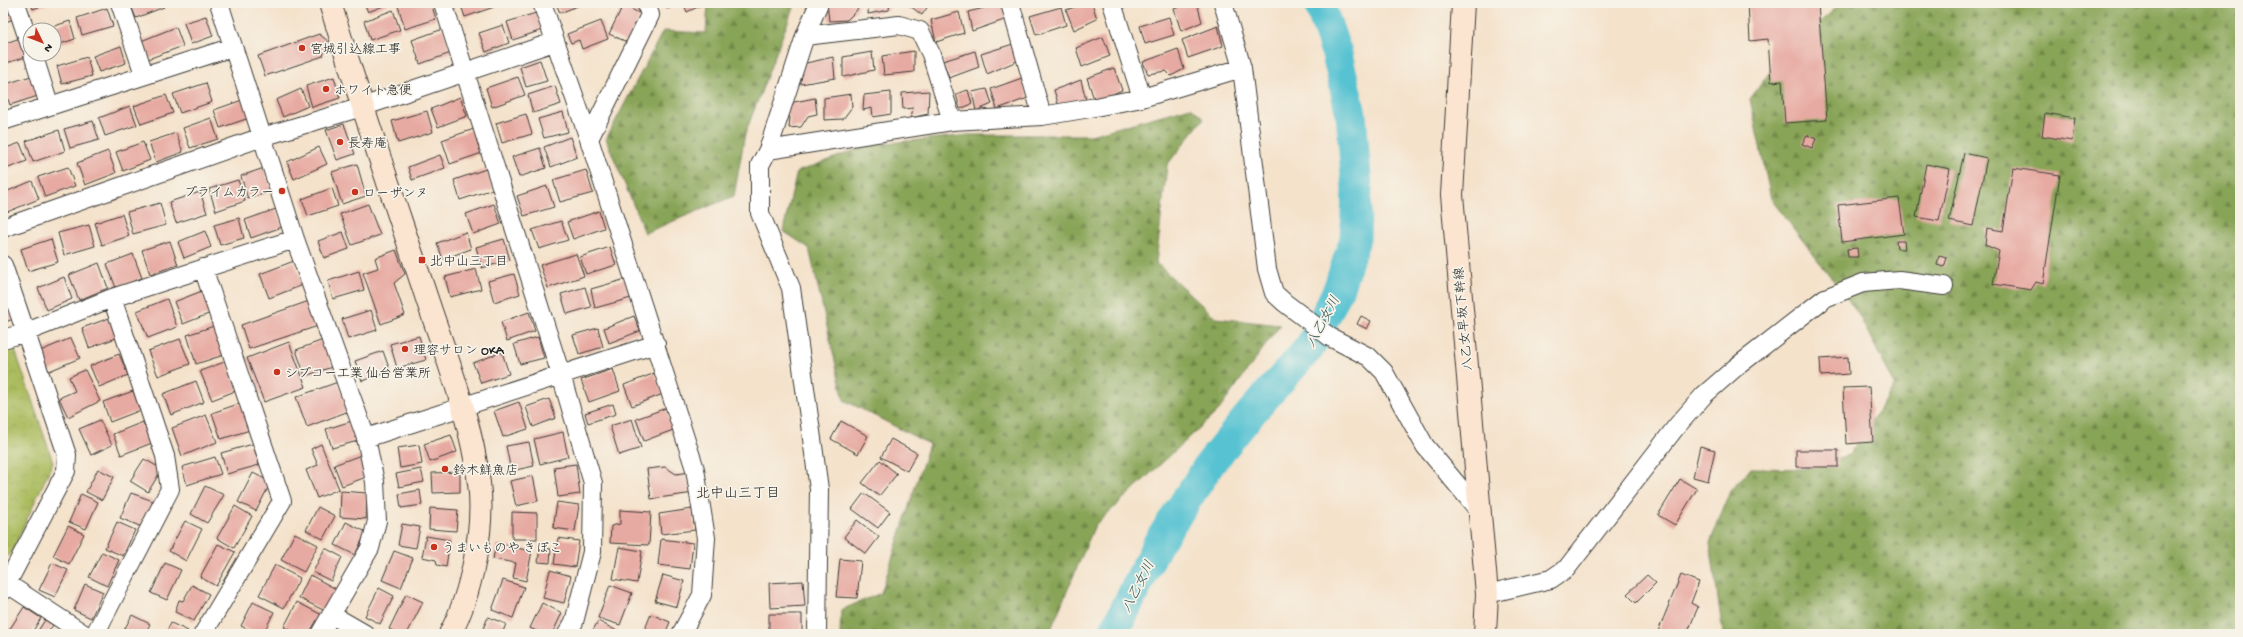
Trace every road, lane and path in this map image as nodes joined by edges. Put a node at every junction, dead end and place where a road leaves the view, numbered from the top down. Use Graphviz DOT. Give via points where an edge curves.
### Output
graph roads {
  1 [pos="16,3"];
  2 [pos="120,3"];
  3 [pos="219,3"];
  4 [pos="330,3"];
  5 [pos="443,3"];
  6 [pos="542,3"];
  7 [pos="646,3"];
  8 [pos="819,3"];
  9 [pos="1010,3"];
  10 [pos="1112,3"];
  11 [pos="1223,3"];
  12 [pos="1463,3"];
  13 [pos="22,22"];
  14 [pos="805,36"];
  15 [pos="554,42"];
  16 [pos="233,47"];
  17 [pos="36,62"];
  18 [pos="1242,68"];
  19 [pos="465,72"];
  20 [pos="144,74"];
  21 [pos="1142,98"];
  22 [pos="49,105"];
  23 [pos="362,107"];
  24 [pos="1042,116"];
  25 [pos="3,121"];
  26 [pos="952,121"];
  27 [pos="262,137"];
  28 [pos="589,139"];
  29 [pos="768,150"];
  30 [pos="3,228"];
  31 [pos="295,239"];
  32 [pos="3,265"];
  33 [pos="203,268"];
  34 [pos="1944,286"];
  35 [pos="112,298"];
  36 [pos="24,333"];
  37 [pos="3,339"];
  38 [pos="656,344"];
  39 [pos="561,375"];
  40 [pos="464,406"];
  41 [pos="366,438"];
  42 [pos="1480,512"];
  43 [pos="4,586"];
  44 [pos="1487,594"];
  45 [pos="332,615"];
  46 [pos="84,634"];
  47 [pos="95,634"];
  48 [pos="203,634"];
  49 [pos="320,634"];
  50 [pos="365,634"];
  51 [pos="450,634"];
  52 [pos="567,634"];
  53 [pos="680,634"];
  54 [pos="817,634"];
  55 [pos="1485,634"];
  1 -- 13 [label="street"];
  2 -- 20 [label="street"];
  3 -- 16 [label="street"];
  4 -- 23 [label="street"];
  5 -- 19 [label="street"];
  6 -- 15 [label="street"];
  7 -- 28 [label="street" via="650,15"];
  8 -- 14 [label="street"];
  9 -- 24 [label="street"];
  10 -- 21 [label="street"];
  11 -- 18 [label="street"];
  12 -- 42 [label="street, 八乙女早坂下幹線" via="1452,195"];
  14 -- 26 [label="street" via="899,24 920,31 931,54"];
  14 -- 29 [label="street"];
  15 -- 19 [label="street"];
  15 -- 28 [label="street"];
  16 -- 20 [label="street"];
  16 -- 27 [label="street"];
  17 -- 22 [label="street"];
  18 -- 21 [label="street"];
  18 -- 42 [label="street" via="1267,269 1274,293 1330,337 1369,357 1384,372 1425,446"];
  19 -- 23 [label="street"];
  19 -- 39 [label="street"];
  20 -- 22 [label="street"];
  21 -- 24 [label="street"];
  22 -- 25 [label="street"];
  23 -- 27 [label="street"];
  23 -- 40 [label="street"];
  24 -- 26 [label="street"];
  26 -- 29 [label="street"];
  27 -- 30 [label="street"];
  27 -- 31 [label="street"];
  28 -- 38 [label="street"];
  29 -- 54 [label="street" via="760,165 760,213 791,288 818,488"];
  31 -- 33 [label="street"];
  31 -- 41 [label="street"];
  32 -- 36 [label="street"];
  33 -- 35 [label="street"];
  33 -- 48 [label="street" via="282,501"];
  34 -- 44 [label="street" via="1899,280 1863,282 1825,298 1704,395 1676,427 1567,568 1551,579"];
  35 -- 36 [label="street"];
  35 -- 47 [label="street" via="165,456 170,489"];
  36 -- 37 [label="street"];
  36 -- 43 [label="street" via="67,454 66,471"];
  38 -- 39 [label="street"];
  38 -- 53 [label="street" via="696,469 706,538 702,595"];
  39 -- 40 [label="street"];
  39 -- 52 [label="street" via="593,483 592,552 574,622"];
  40 -- 41 [label="street"];
  40 -- 51 [label="street" via="479,484 479,534 471,577"];
  41 -- 45 [label="street" via="376,482 377,521 370,548"];
  42 -- 44 [label="street, 八乙女早坂下幹線"];
  43 -- 46 [label="street"];
  44 -- 55 [label="street, 八乙女早坂下幹線"];
  45 -- 49 [label="street"];
  45 -- 50 [label="street"];
}
